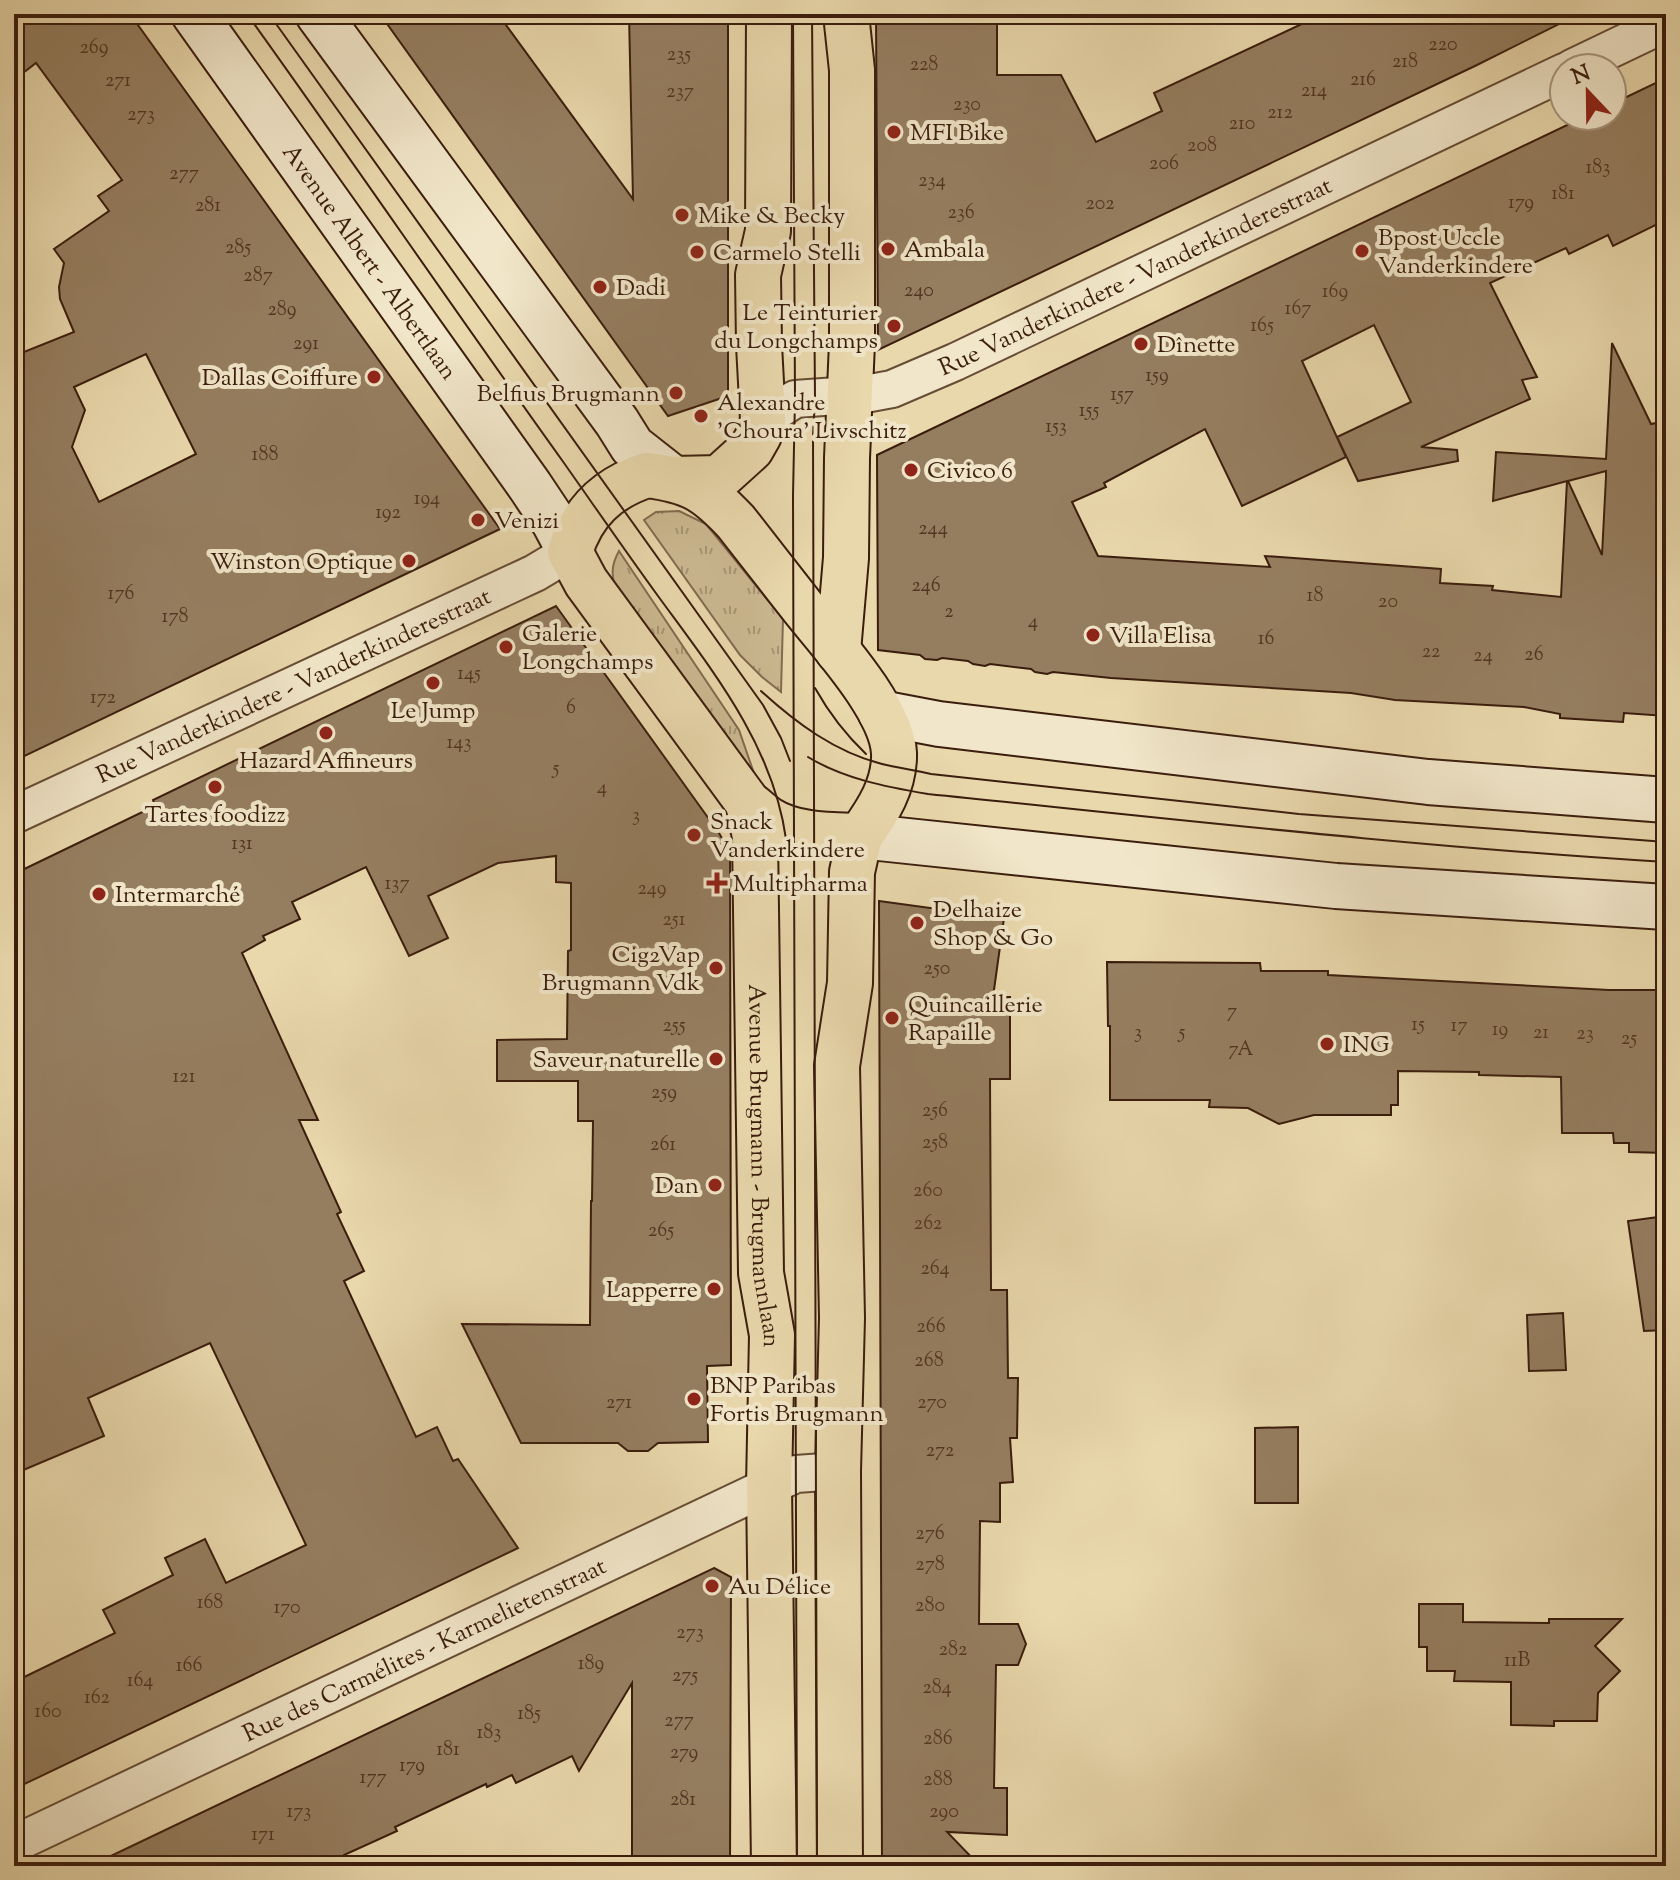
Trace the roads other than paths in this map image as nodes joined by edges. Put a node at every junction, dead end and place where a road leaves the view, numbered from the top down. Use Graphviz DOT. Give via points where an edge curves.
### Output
graph roads {
  1 [pos="194,14"];
  2 [pos="318,14"];
  3 [pos="769,14"];
  4 [pos="846,14"];
  5 [pos="1666,23"];
  6 [pos="1605,52"];
  7 [pos="1548,80"];
  8 [pos="849,396"];
  9 [pos="763,420"];
  10 [pos="674,479"];
  11 [pos="570,552"];
  12 [pos="838,651"];
  13 [pos="881,713"];
  14 [pos="1666,800"];
  15 [pos="748,803"];
  16 [pos="14,815"];
  17 [pos="860,836"];
  18 [pos="1666,907"];
  19 [pos="838,1471"];
  20 [pos="769,1486"];
  21 [pos="14,1844"];
  22 [pos="774,1866"];
  23 [pos="840,1866"];
  1 -- 11 [label="main road, Avenue Albert - Albertlaan" via="530,486"];
  2 -- 10 [label="main road" via="632,446"];
  3 -- 9 [label="main road" via="768,231 758,275"];
  4 -- 8 [label="main road" via="852,70"];
  5 -- 6 [label="street"];
  7 -- 8 [label="street, Rue Vanderkindere - Vanderkinderestraat" via="955,362 892,389"];
  8 -- 9 [label="street, Rue Vanderkindere - Vanderkinderestraat" via="795,399"];
  8 -- 12 [label="main road"];
  9 -- 10 [label="main road" via="751,449 719,478"];
  10 -- 11 [label="main road" via="647,475 610,492 590,512"];
  10 -- 12 [label="main road" via="701,490 736,522"];
  11 -- 15 [label="main road" via="586,582"];
  11 -- 16 [label="street, Rue Vanderkindere - Vanderkinderestraat" via="535,573"];
  12 -- 13 [label="main road"];
  13 -- 14 [label="main road" via="1428,782"];
  13 -- 17 [label="main road" via="891,735 893,766 889,788"];
  15 -- 17 [label="main road" via="784,826"];
  15 -- 20 [label="main road, Avenue Brugmann - Brugmannlaan" via="755,837 761,1273 772,1335"];
  17 -- 18 [label="main road" via="1336,886"];
  17 -- 19 [label="main road" via="852,872 850,983 837,1066 842,1318"];
  19 -- 20 [label="street, Rue des Carmélites - Karmelietenstraat" via="796,1474"];
  19 -- 23 [label="main road"];
  20 -- 21 [label="street, Rue des Carmélites - Karmelietenstraat"];
  20 -- 22 [label="main road, Avenue Brugmann - Brugmannlaan"];
}
